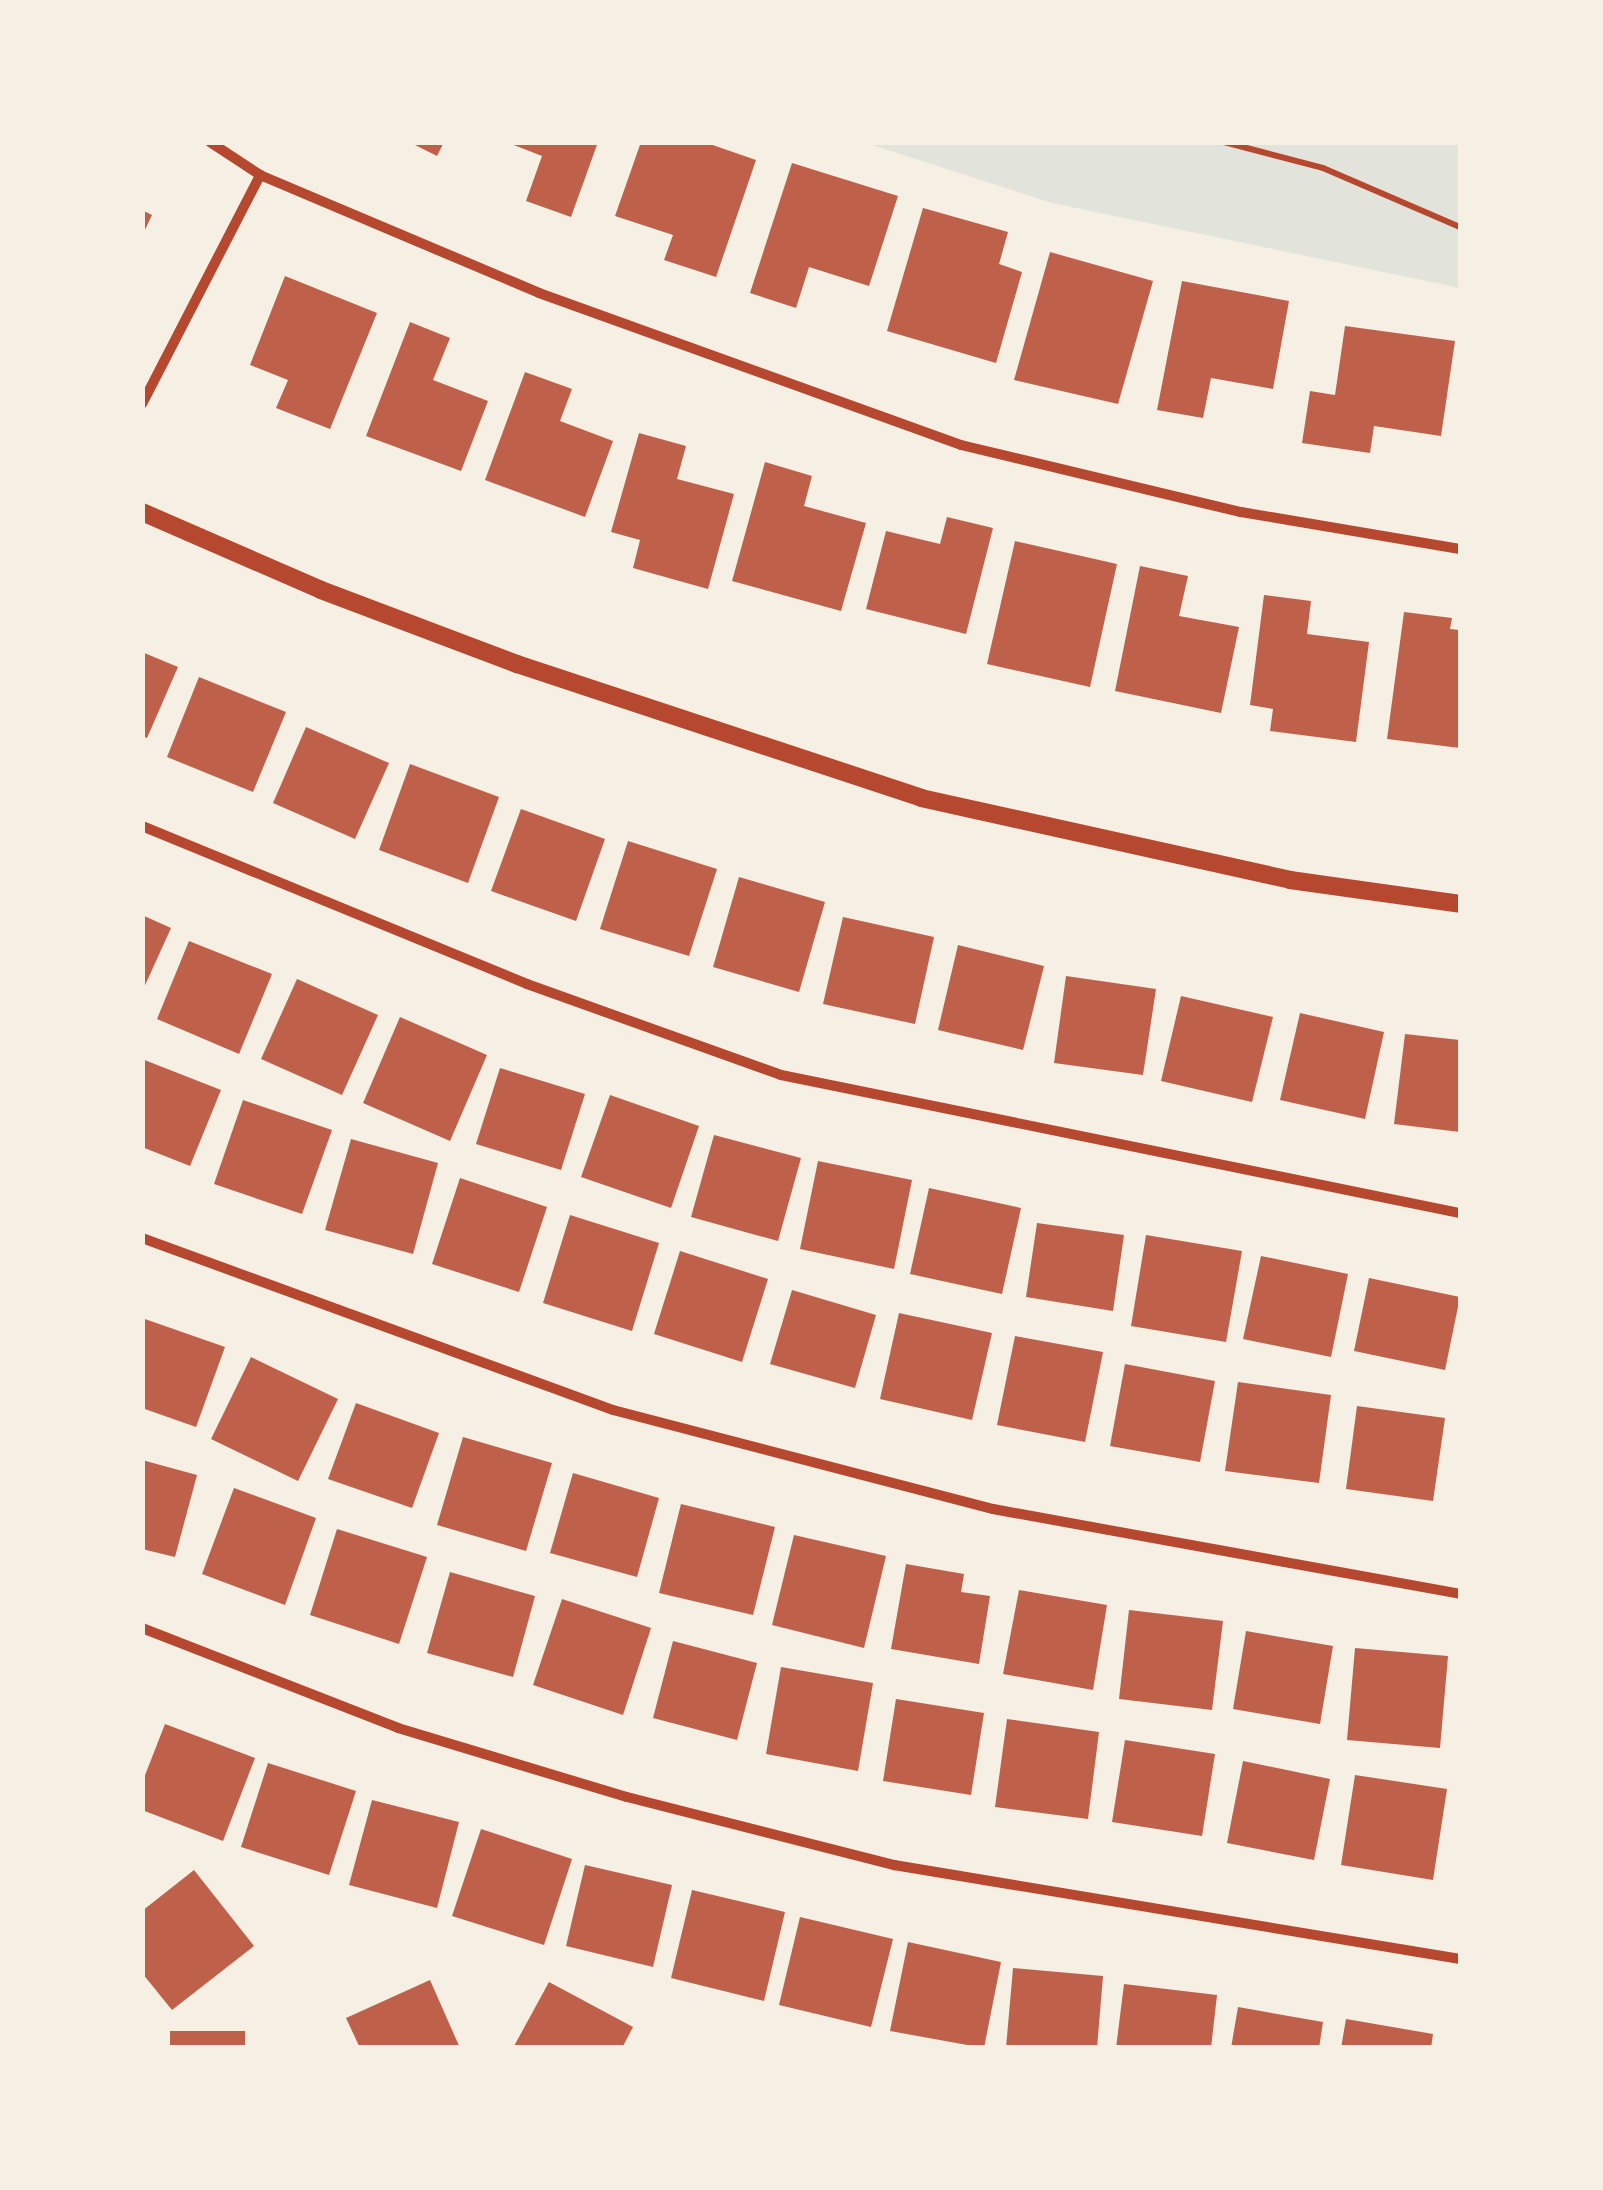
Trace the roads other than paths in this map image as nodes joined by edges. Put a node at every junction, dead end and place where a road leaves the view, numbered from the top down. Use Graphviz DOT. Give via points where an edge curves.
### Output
graph roads {
  1 [pos="210,142"];
  2 [pos="260,175"];
  3 [pos="142,404"];
  4 [pos="142,512"];
  5 [pos="1460,549"];
  6 [pos="142,826"];
  7 [pos="1460,904"];
  8 [pos="1460,1213"];
  9 [pos="142,1238"];
  10 [pos="1460,1594"];
  11 [pos="142,1628"];
  12 [pos="1460,1959"];
  1 -- 2 [label="street"];
  2 -- 3 [label="street"];
  2 -- 5 [label="street" via="539,293 961,445 1240,512"];
  4 -- 7 [label="street" via="321,590 517,664 921,798 1290,880"];
  6 -- 8 [label="street" via="510,977 781,1075"];
  9 -- 10 [label="street" via="613,1410 993,1509"];
  11 -- 12 [label="street" via="398,1728 627,1797 894,1865"];
}
